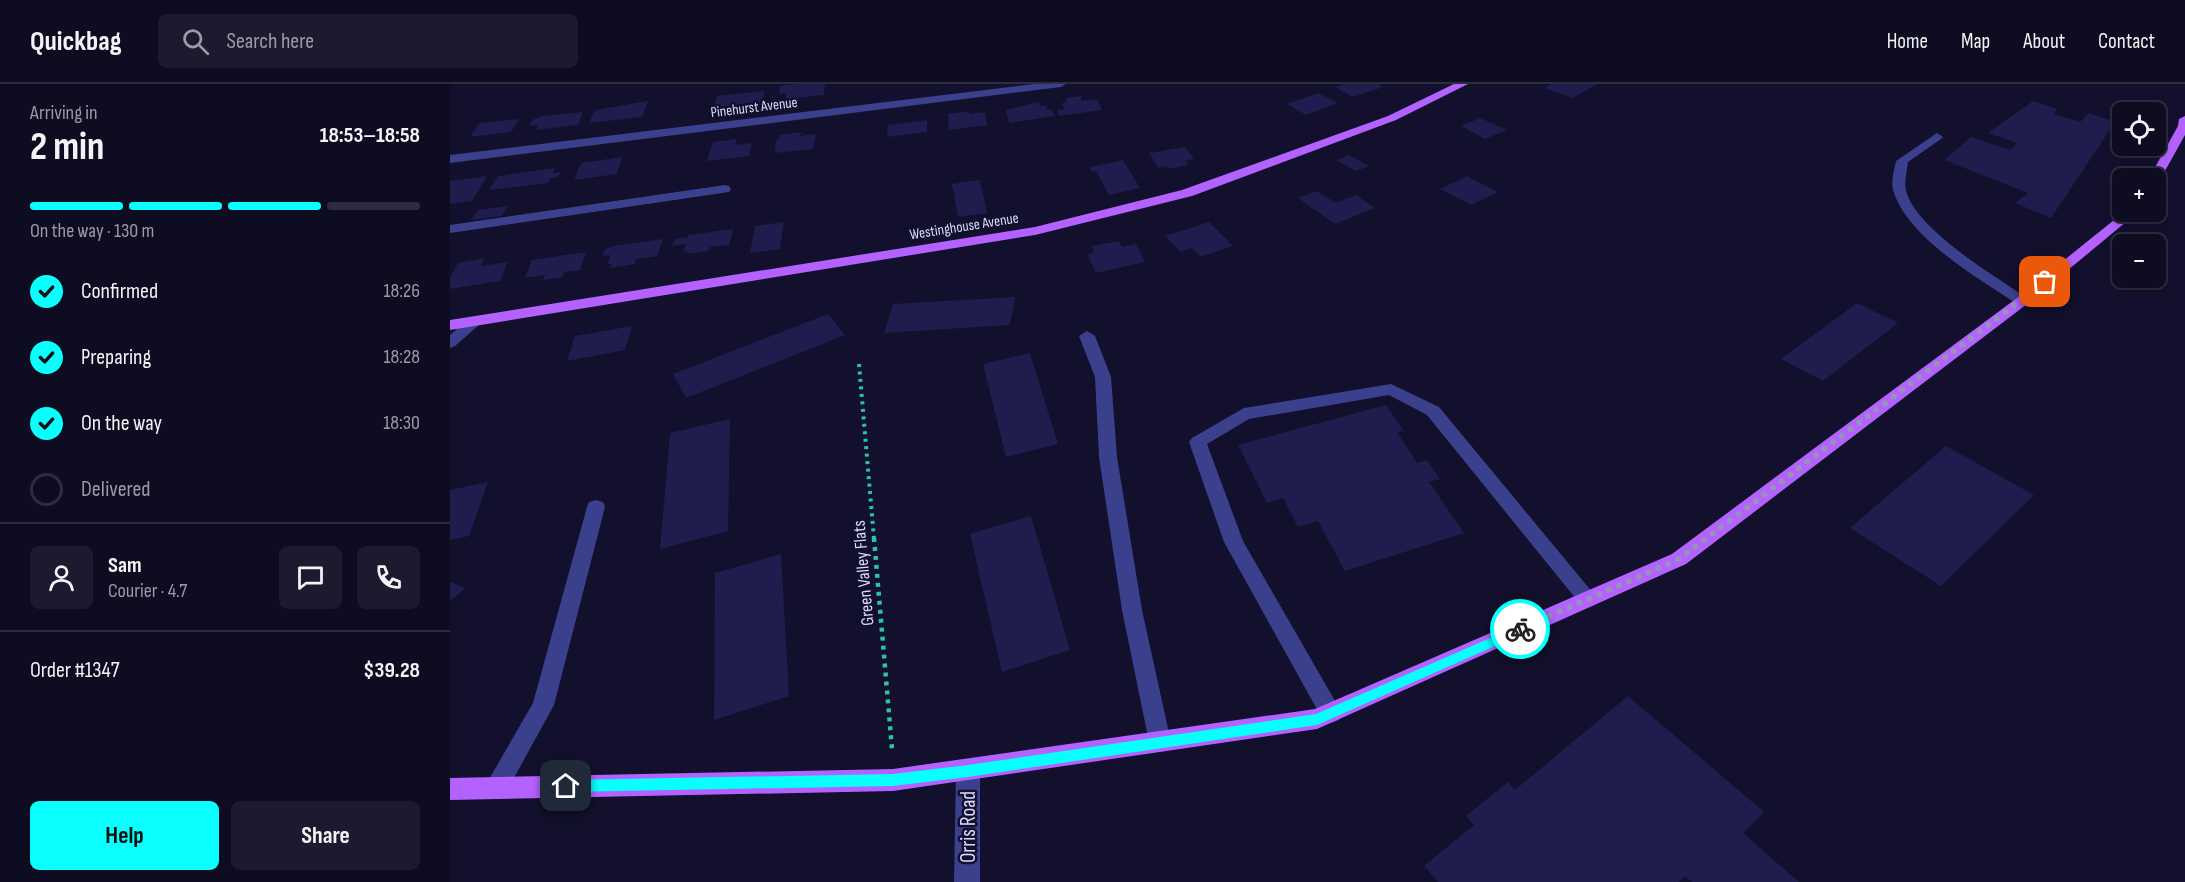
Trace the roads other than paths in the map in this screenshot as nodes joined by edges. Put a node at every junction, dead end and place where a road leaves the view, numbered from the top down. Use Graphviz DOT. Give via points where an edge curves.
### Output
graph roads {
  1 [pos="1061,84"];
  2 [pos="1463,84"];
  3 [pos="2185,119"];
  4 [pos="1937,136"];
  5 [pos="450,159"];
  6 [pos="2161,168"];
  7 [pos="725,189"];
  8 [pos="2119,222"];
  9 [pos="450,229"];
  10 [pos="2022,301"];
  11 [pos="475,321"];
  12 [pos="450,325"];
  13 [pos="1087,336"];
  14 [pos="450,343"];
  15 [pos="596,507"];
  16 [pos="1588,599"];
  17 [pos="1331,713"];
  18 [pos="1160,742"];
  19 [pos="968,771"];
  20 [pos="496,788"];
  21 [pos="450,789"];
  22 [pos="967,882"];
  1 -- 5 [label="street, Pinehurst Avenue"];
  2 -- 11 [label="main road, Westinghouse Avenue" via="1392,118 1187,193 1035,231"];
  3 -- 6 [label="main road"];
  4 -- 10 [label="street" via="1902,161 1899,192 1918,223"];
  7 -- 9 [label="street"];
  8 -- 10 [label="main road"];
  10 -- 16 [label="main road" via="1679,559"];
  11 -- 12 [label="main road, Westinghouse Avenue"];
  11 -- 14 [label="street"];
  13 -- 18 [label="street" via="1103,377 1108,457 1132,610"];
  15 -- 20 [label="street" via="543,705"];
  16 -- 17 [label="main road"];
  16 -- 17 [label="street" via="1433,411 1391,389 1244,414 1198,442 1234,542"];
  17 -- 18 [label="main road" via="1317,719"];
  18 -- 19 [label="main road"];
  19 -- 20 [label="main road" via="893,780"];
  19 -- 22 [label="street, Orris Road"];
  20 -- 21 [label="main road"];
}
